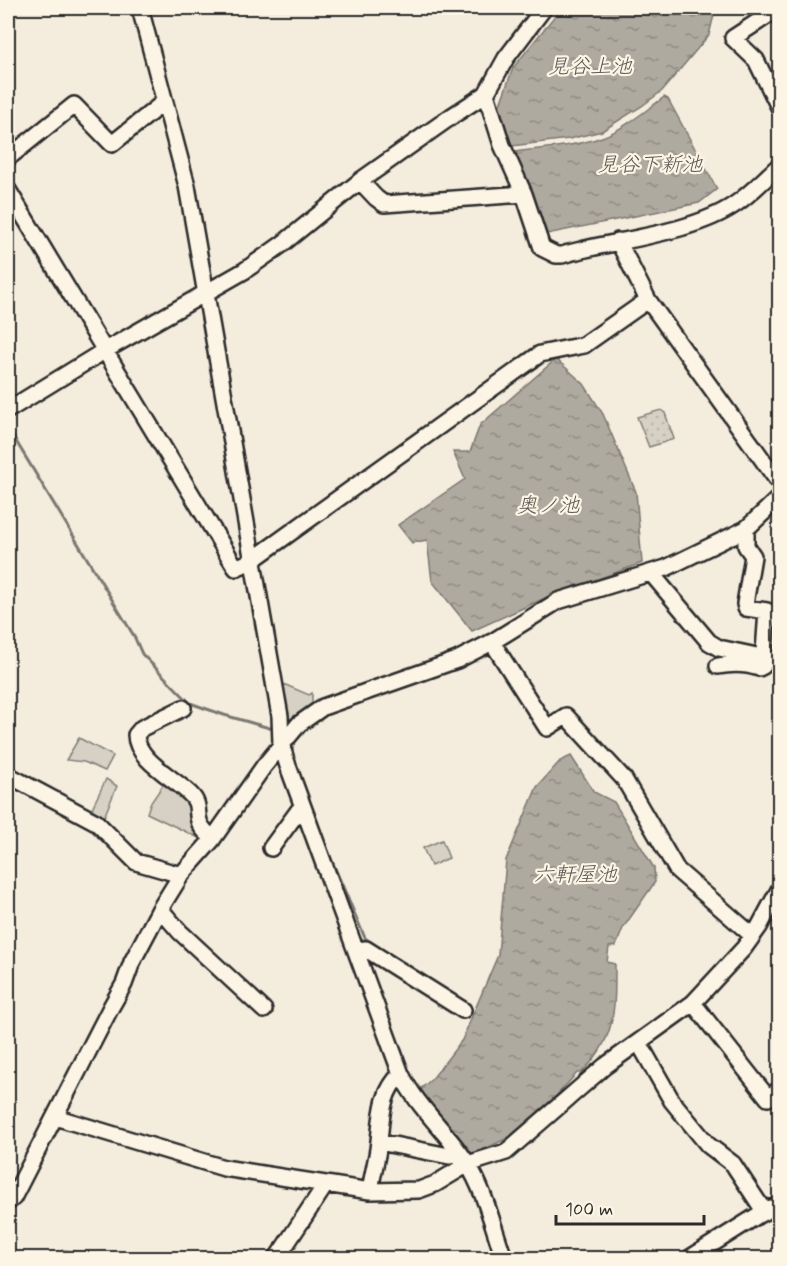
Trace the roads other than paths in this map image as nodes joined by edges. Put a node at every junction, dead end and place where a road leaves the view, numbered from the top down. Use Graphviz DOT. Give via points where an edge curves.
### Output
graph roads {
  1 [pos="140,8"];
  2 [pos="544,8"];
  3 [pos="779,8"];
  4 [pos="486,94"];
  5 [pos="164,102"];
  6 [pos="780,109"];
  7 [pos="8,158"];
  8 [pos="780,165"];
  9 [pos="360,181"];
  10 [pos="8,190"];
  11 [pos="524,194"];
  12 [pos="618,241"];
  13 [pos="205,292"];
  14 [pos="648,300"];
  15 [pos="104,351"];
  16 [pos="8,410"];
  17 [pos="780,484"];
  18 [pos="780,497"];
  19 [pos="746,529"];
  20 [pos="251,561"];
  21 [pos="651,573"];
  22 [pos="773,612"];
  23 [pos="492,642"];
  24 [pos="772,659"];
  25 [pos="718,666"];
  26 [pos="183,708"];
  27 [pos="281,744"];
  28 [pos="8,775"];
  29 [pos="302,806"];
  30 [pos="213,838"];
  31 [pos="271,848"];
  32 [pos="181,875"];
  33 [pos="780,888"];
  34 [pos="160,909"];
  35 [pos="753,936"];
  36 [pos="356,950"];
  37 [pos="693,1003"];
  38 [pos="264,1010"];
  39 [pos="463,1010"];
  40 [pos="639,1043"];
  41 [pos="401,1074"];
  42 [pos="780,1089"];
  43 [pos="55,1118"];
  44 [pos="379,1142"];
  45 [pos="464,1159"];
  46 [pos="326,1184"];
  47 [pos="370,1191"];
  48 [pos="8,1202"];
  49 [pos="773,1207"];
  50 [pos="277,1258"];
  51 [pos="504,1258"];
  52 [pos="690,1258"];
  1 -- 5 [label="street"];
  2 -- 4 [label="street" via="506,58"];
  3 -- 6 [label="street" via="733,38 756,60"];
  4 -- 9 [label="street"];
  4 -- 11 [label="street" via="502,145"];
  5 -- 7 [label="street" via="112,144 74,105"];
  5 -- 13 [label="street" via="187,186"];
  8 -- 12 [label="street" via="739,201 717,214 679,228"];
  9 -- 11 [label="street" via="384,204"];
  9 -- 13 [label="street" via="281,245"];
  10 -- 15 [label="street"];
  11 -- 12 [label="street" via="542,248 549,252 562,255"];
  12 -- 14 [label="street"];
  13 -- 15 [label="street"];
  13 -- 20 [label="street"];
  14 -- 17 [label="street"];
  14 -- 20 [label="street" via="584,345 540,354"];
  15 -- 16 [label="street"];
  15 -- 20 [label="street" via="236,568"];
  18 -- 19 [label="street"];
  19 -- 21 [label="street"];
  19 -- 22 [label="street" via="746,546 753,556 746,608"];
  20 -- 27 [label="street" via="280,716"];
  21 -- 23 [label="street" via="558,601"];
  21 -- 24 [label="street" via="709,642 718,648"];
  22 -- 24 [label="street"];
  23 -- 27 [label="street" via="457,660 323,707 298,724"];
  23 -- 35 [label="street" via="547,728 566,716 624,779 677,870"];
  24 -- 25 [label="street" via="759,668 733,663"];
  26 -- 30 [label="street" via="142,728 136,735 138,748 194,797 200,827"];
  27 -- 29 [label="street"];
  27 -- 30 [label="street"];
  28 -- 32 [label="street" via="96,822 136,862"];
  29 -- 31 [label="street"];
  29 -- 36 [label="street"];
  30 -- 32 [label="street"];
  32 -- 34 [label="street"];
  33 -- 35 [label="street"];
  34 -- 38 [label="street"];
  34 -- 43 [label="street"];
  35 -- 37 [label="street"];
  36 -- 39 [label="street" via="366,949"];
  36 -- 41 [label="street"];
  37 -- 40 [label="street"];
  37 -- 42 [label="street" via="768,1098"];
  40 -- 45 [label="street" via="605,1066 506,1152"];
  40 -- 49 [label="street" via="672,1101 708,1145 733,1164 760,1205"];
  41 -- 44 [label="street" via="388,1089 381,1111"];
  41 -- 45 [label="street" via="408,1089"];
  43 -- 46 [label="street" via="224,1168"];
  43 -- 48 [label="street"];
  44 -- 45 [label="street"];
  44 -- 47 [label="street"];
  45 -- 47 [label="street" via="435,1184 419,1190"];
  45 -- 51 [label="street" via="480,1190"];
  46 -- 47 [label="street"];
  46 -- 50 [label="street"];
  49 -- 52 [label="street"];
}
